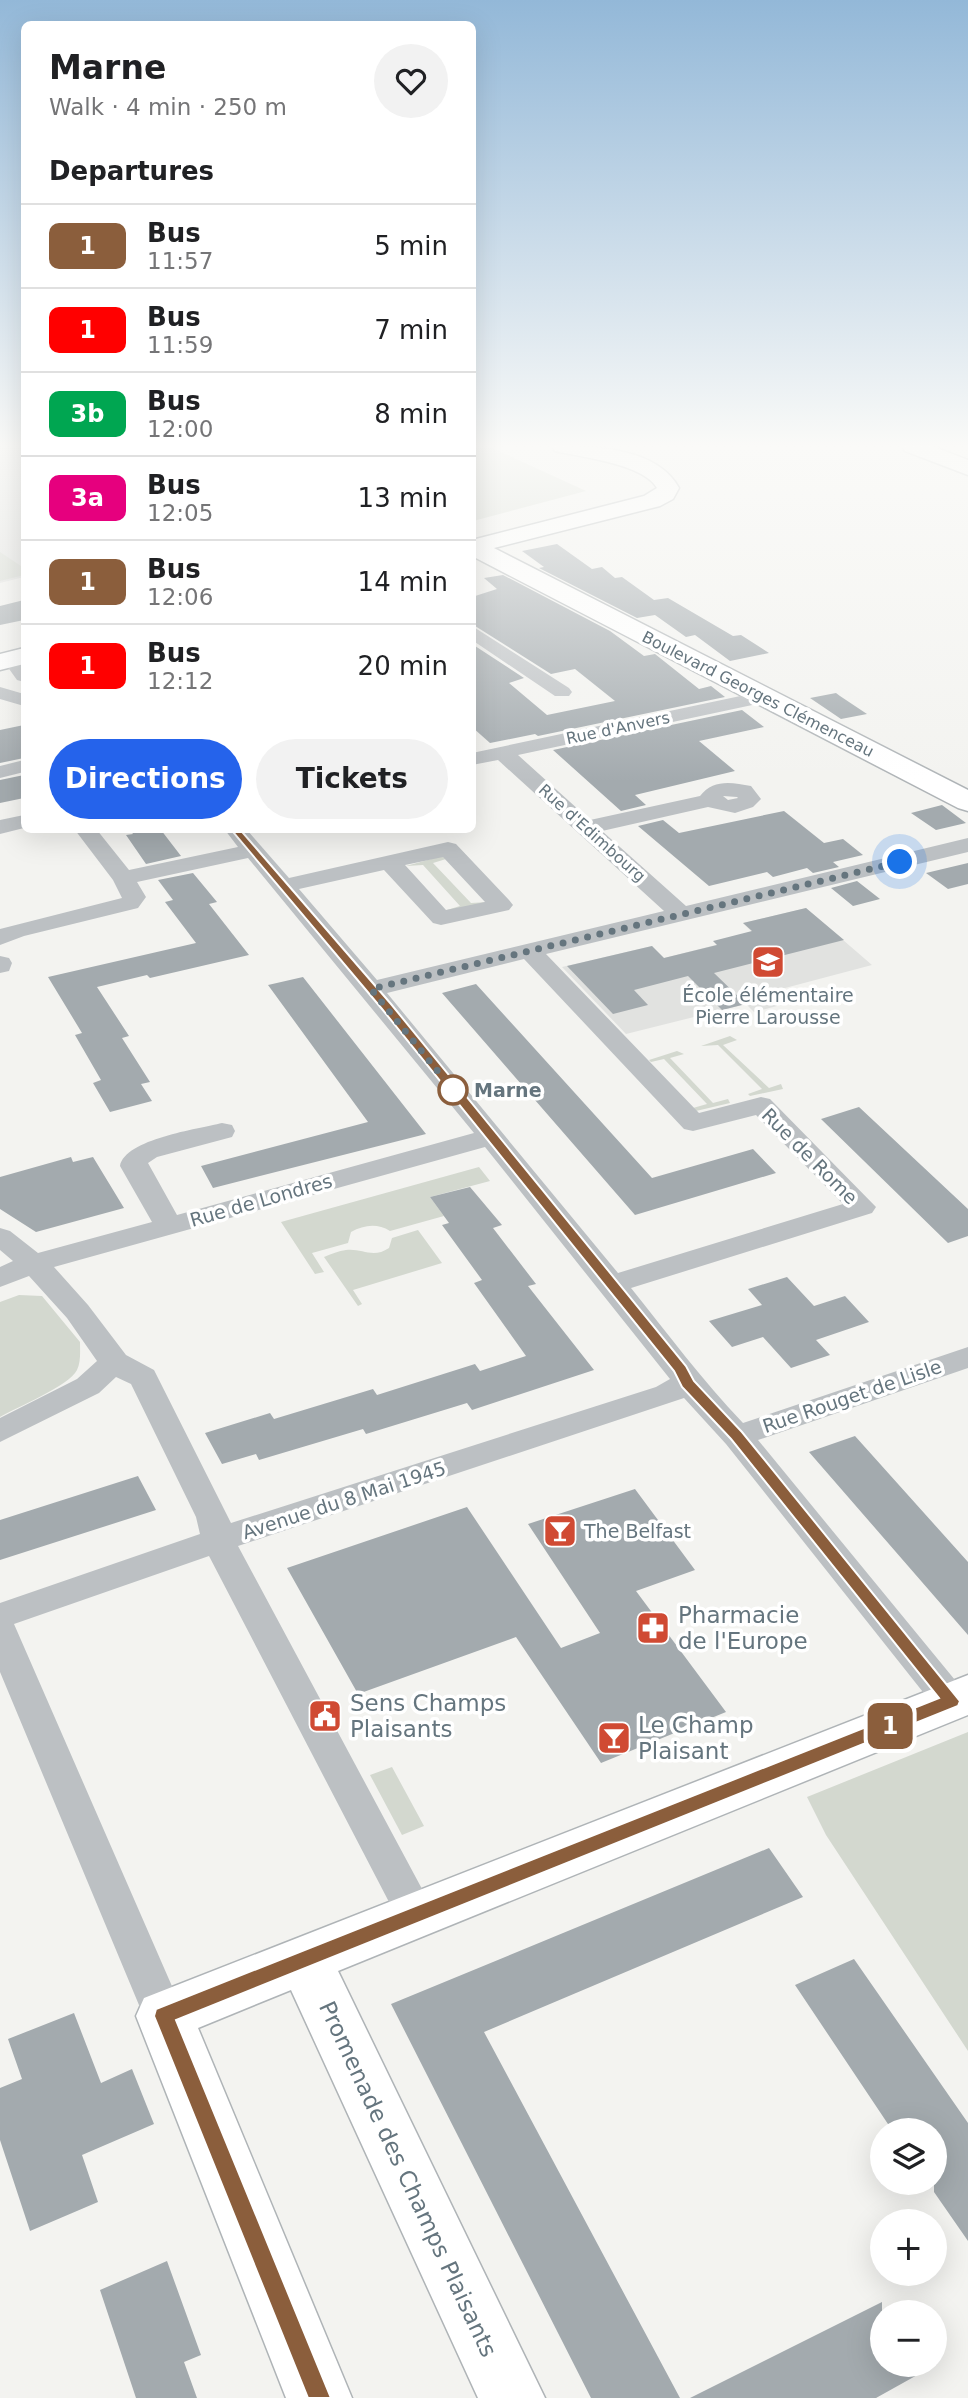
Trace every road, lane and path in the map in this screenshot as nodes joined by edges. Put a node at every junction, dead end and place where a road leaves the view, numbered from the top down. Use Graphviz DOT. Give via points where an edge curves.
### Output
graph roads {
  1 [pos="494,558"];
  2 [pos="476,634"];
  3 [pos="562,692"];
  4 [pos="0,693"];
  5 [pos="765,697"];
  6 [pos="21,699"];
  7 [pos="503,753"];
  8 [pos="476,758"];
  9 [pos="21,767"];
  10 [pos="0,772"];
  11 [pos="711,800"];
  12 [pos="968,802"];
  13 [pos="21,823"];
  14 [pos="0,827"];
  15 [pos="586,828"];
  16 [pos="88,833"];
  17 [pos="239,833"];
  18 [pos="968,845"];
  19 [pos="253,850"];
  20 [pos="389,862"];
  21 [pos="124,878"];
  22 [pos="284,886"];
  23 [pos="681,914"];
  24 [pos="0,938"];
  25 [pos="530,951"];
  26 [pos="371,989"];
  27 [pos="222,1131"];
  28 [pos="491,1137"];
  29 [pos="169,1226"];
  30 [pos="0,1237"];
  31 [pos="32,1264"];
  32 [pos="0,1278"];
  33 [pos="610,1284"];
  34 [pos="968,1357"];
  35 [pos="113,1363"];
  36 [pos="687,1383"];
  37 [pos="0,1432"];
  38 [pos="737,1436"];
  39 [pos="218,1540"];
  40 [pos="0,1616"];
  41 [pos="0,1630"];
  42 [pos="960,1698"];
  43 [pos="416,1915"];
  44 [pos="305,1960"];
  45 [pos="164,2016"];
  46 [pos="319,2398"];
  47 [pos="512,2398"];
  1 -- 5 [label="street, Boulevard Georges Clémenceau"];
  2 -- 3 [label="street"];
  4 -- 6 [label="street"];
  5 -- 7 [label="street, Rue d'Anvers"];
  5 -- 12 [label="street, Boulevard Georges Clémenceau"];
  7 -- 8 [label="street, Rue d'Anvers"];
  7 -- 15 [label="street, Rue d'Edimbourg"];
  9 -- 10 [label="street"];
  11 -- 15 [label="street"];
  13 -- 14 [label="street"];
  15 -- 23 [label="street, Rue d'Edimbourg"];
  16 -- 21 [label="street"];
  17 -- 19 [label="street"];
  18 -- 23 [label="street"];
  19 -- 21 [label="street"];
  19 -- 22 [label="street"];
  20 -- 22 [label="street"];
  21 -- 24 [label="street" via="134,897 130,903"];
  22 -- 26 [label="street"];
  23 -- 25 [label="street"];
  25 -- 26 [label="street"];
  25 -- 33 [label="street, Rue de Rome" via="693,1123 761,1105 862,1207"];
  26 -- 28 [label="street"];
  27 -- 29 [label="street" via="147,1151 135,1160 134,1166"];
  28 -- 29 [label="street, Rue de Londres"];
  28 -- 33 [label="street"];
  29 -- 31 [label="street, Rue de Londres"];
  30 -- 31 [label="street"];
  31 -- 32 [label="street, Rue de Londres"];
  31 -- 35 [label="street" via="85,1321"];
  33 -- 36 [label="street"];
  34 -- 38 [label="street, Rue Rouget de Lisle"];
  35 -- 37 [label="street" via="88,1386"];
  35 -- 39 [label="street" via="144,1377 213,1517"];
  36 -- 38 [label="street"];
  36 -- 39 [label="street, Avenue du 8 Mai 1945" via="667,1394"];
  38 -- 42 [label="street"];
  39 -- 40 [label="street, Avenue du 8 Mai 1945"];
  39 -- 43 [label="street"];
  41 -- 45 [label="street"];
  42 -- 43 [label="street"];
  43 -- 44 [label="street"];
  44 -- 45 [label="street"];
  44 -- 47 [label="street, Promenade des Champs Plaisants"];
  45 -- 46 [label="street"];
}
